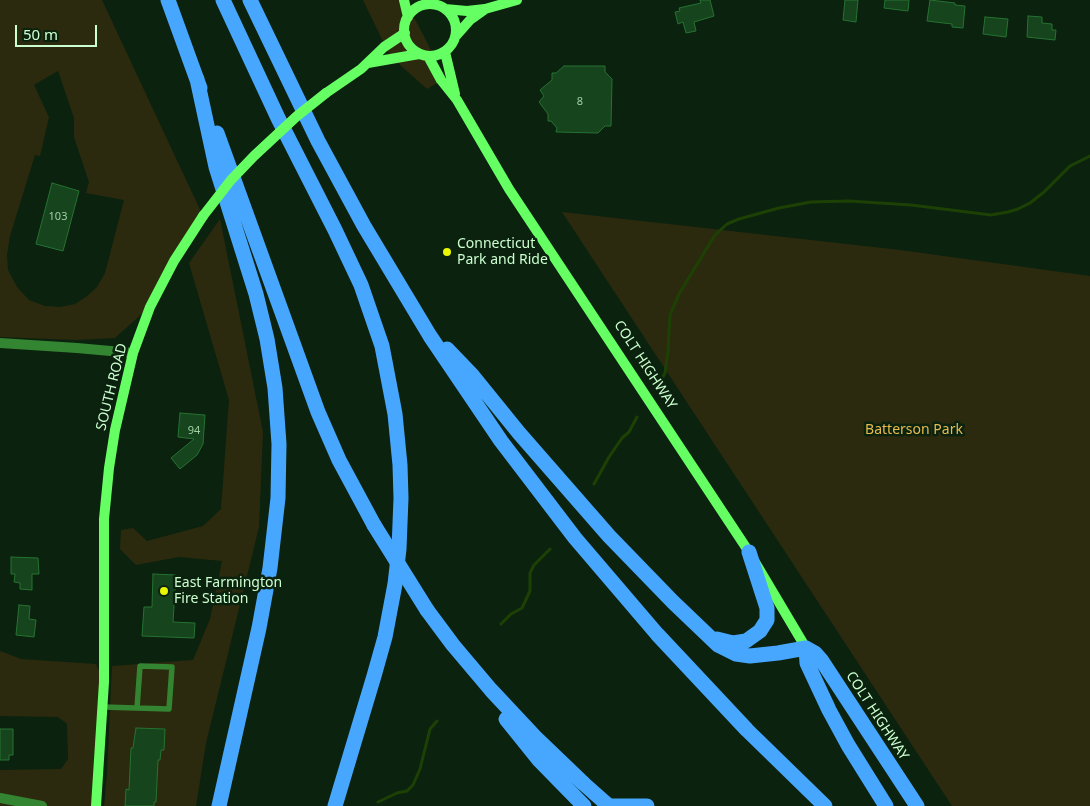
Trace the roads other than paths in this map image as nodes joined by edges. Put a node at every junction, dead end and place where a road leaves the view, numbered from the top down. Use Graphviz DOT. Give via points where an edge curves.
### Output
graph roads {
  1 [pos="168,0"];
  2 [pos="223,0"];
  3 [pos="250,0"];
  4 [pos="404,0"];
  5 [pos="518,0"];
  6 [pos="426,2"];
  7 [pos="445,9"];
  8 [pos="485,9"];
  9 [pos="408,17"];
  10 [pos="404,33"];
  11 [pos="455,38"];
  12 [pos="444,52"];
  13 [pos="423,55"];
  14 [pos="368,63"];
  15 [pos="197,80"];
  16 [pos="457,100"];
  17 [pos="430,336"];
  18 [pos="0,343"];
  19 [pos="133,354"];
  20 [pos="749,552"];
  21 [pos="704,632"];
  22 [pos="806,648"];
  23 [pos="470,666"];
  24 [pos="102,706"];
  25 [pos="137,708"];
  26 [pos="0,798"];
  27 [pos="42,806"];
  28 [pos="96,806"];
  29 [pos="219,806"];
  30 [pos="335,806"];
  31 [pos="584,806"];
  32 [pos="607,806"];
  33 [pos="647,806"];
  34 [pos="825,806"];
  35 [pos="886,806"];
  36 [pos="917,806"];
  1 -- 15 [label="highway"];
  2 -- 30 [label="highway" via="361,285 382,346 395,414 401,506 395,584 374,676"];
  3 -- 17 [label="highway" via="332,168"];
  4 -- 9 [label="main road"];
  5 -- 8 [label="main road"];
  6 -- 7 [label="main road"];
  6 -- 9 [label="main road"];
  7 -- 8 [label="main road"];
  7 -- 11 [label="main road" via="455,22"];
  8 -- 11 [label="main road" via="470,20"];
  9 -- 10 [label="main road"];
  10 -- 13 [label="main road" via="412,49"];
  10 -- 14 [label="main road, SOUTH ROAD"];
  11 -- 12 [label="main road"];
  12 -- 13 [label="main road" via="436,56"];
  12 -- 16 [label="main road, COLT HIGHWAY"];
  13 -- 14 [label="main road, SOUTH ROAD"];
  13 -- 16 [label="main road, COLT HIGHWAY"];
  14 -- 19 [label="main road, SOUTH ROAD, bridge" via="297,116 231,180 203,216 162,281"];
  15 -- 23 [label="highway, bridge" via="318,412 343,468 374,526 427,610"];
  15 -- 29 [label="highway" via="218,176 252,279 265,331 275,388 279,444 277,512 270,568"];
  16 -- 20 [label="main road, COLT HIGHWAY" via="514,196"];
  17 -- 21 [label="highway" via="462,364 609,536"];
  17 -- 34 [label="highway" via="519,465 616,588 705,687"];
  18 -- 19 [label="street"];
  19 -- 24 [label="main road, SOUTH ROAD" via="119,410 104,519"];
  20 -- 21 [label="highway" via="767,608 764,624 753,637 739,643 725,642"];
  20 -- 22 [label="main road, COLT HIGHWAY"];
  21 -- 22 [label="highway" via="722,648 740,655 761,656"];
  22 -- 35 [label="highway, COLT HIGHWAY" via="808,664 829,710"];
  22 -- 36 [label="highway, COLT HIGHWAY" via="822,661"];
  23 -- 31 [label="highway" via="521,739"];
  23 -- 32 [label="highway, bridge" via="530,731"];
  24 -- 25 [label="lane"];
  24 -- 28 [label="main road, SOUTH ROAD"];
  25 -- 25 [label="lane" via="169,708 172,667 140,666"];
  26 -- 27 [label="street"];
  32 -- 33 [label="highway"];
}
